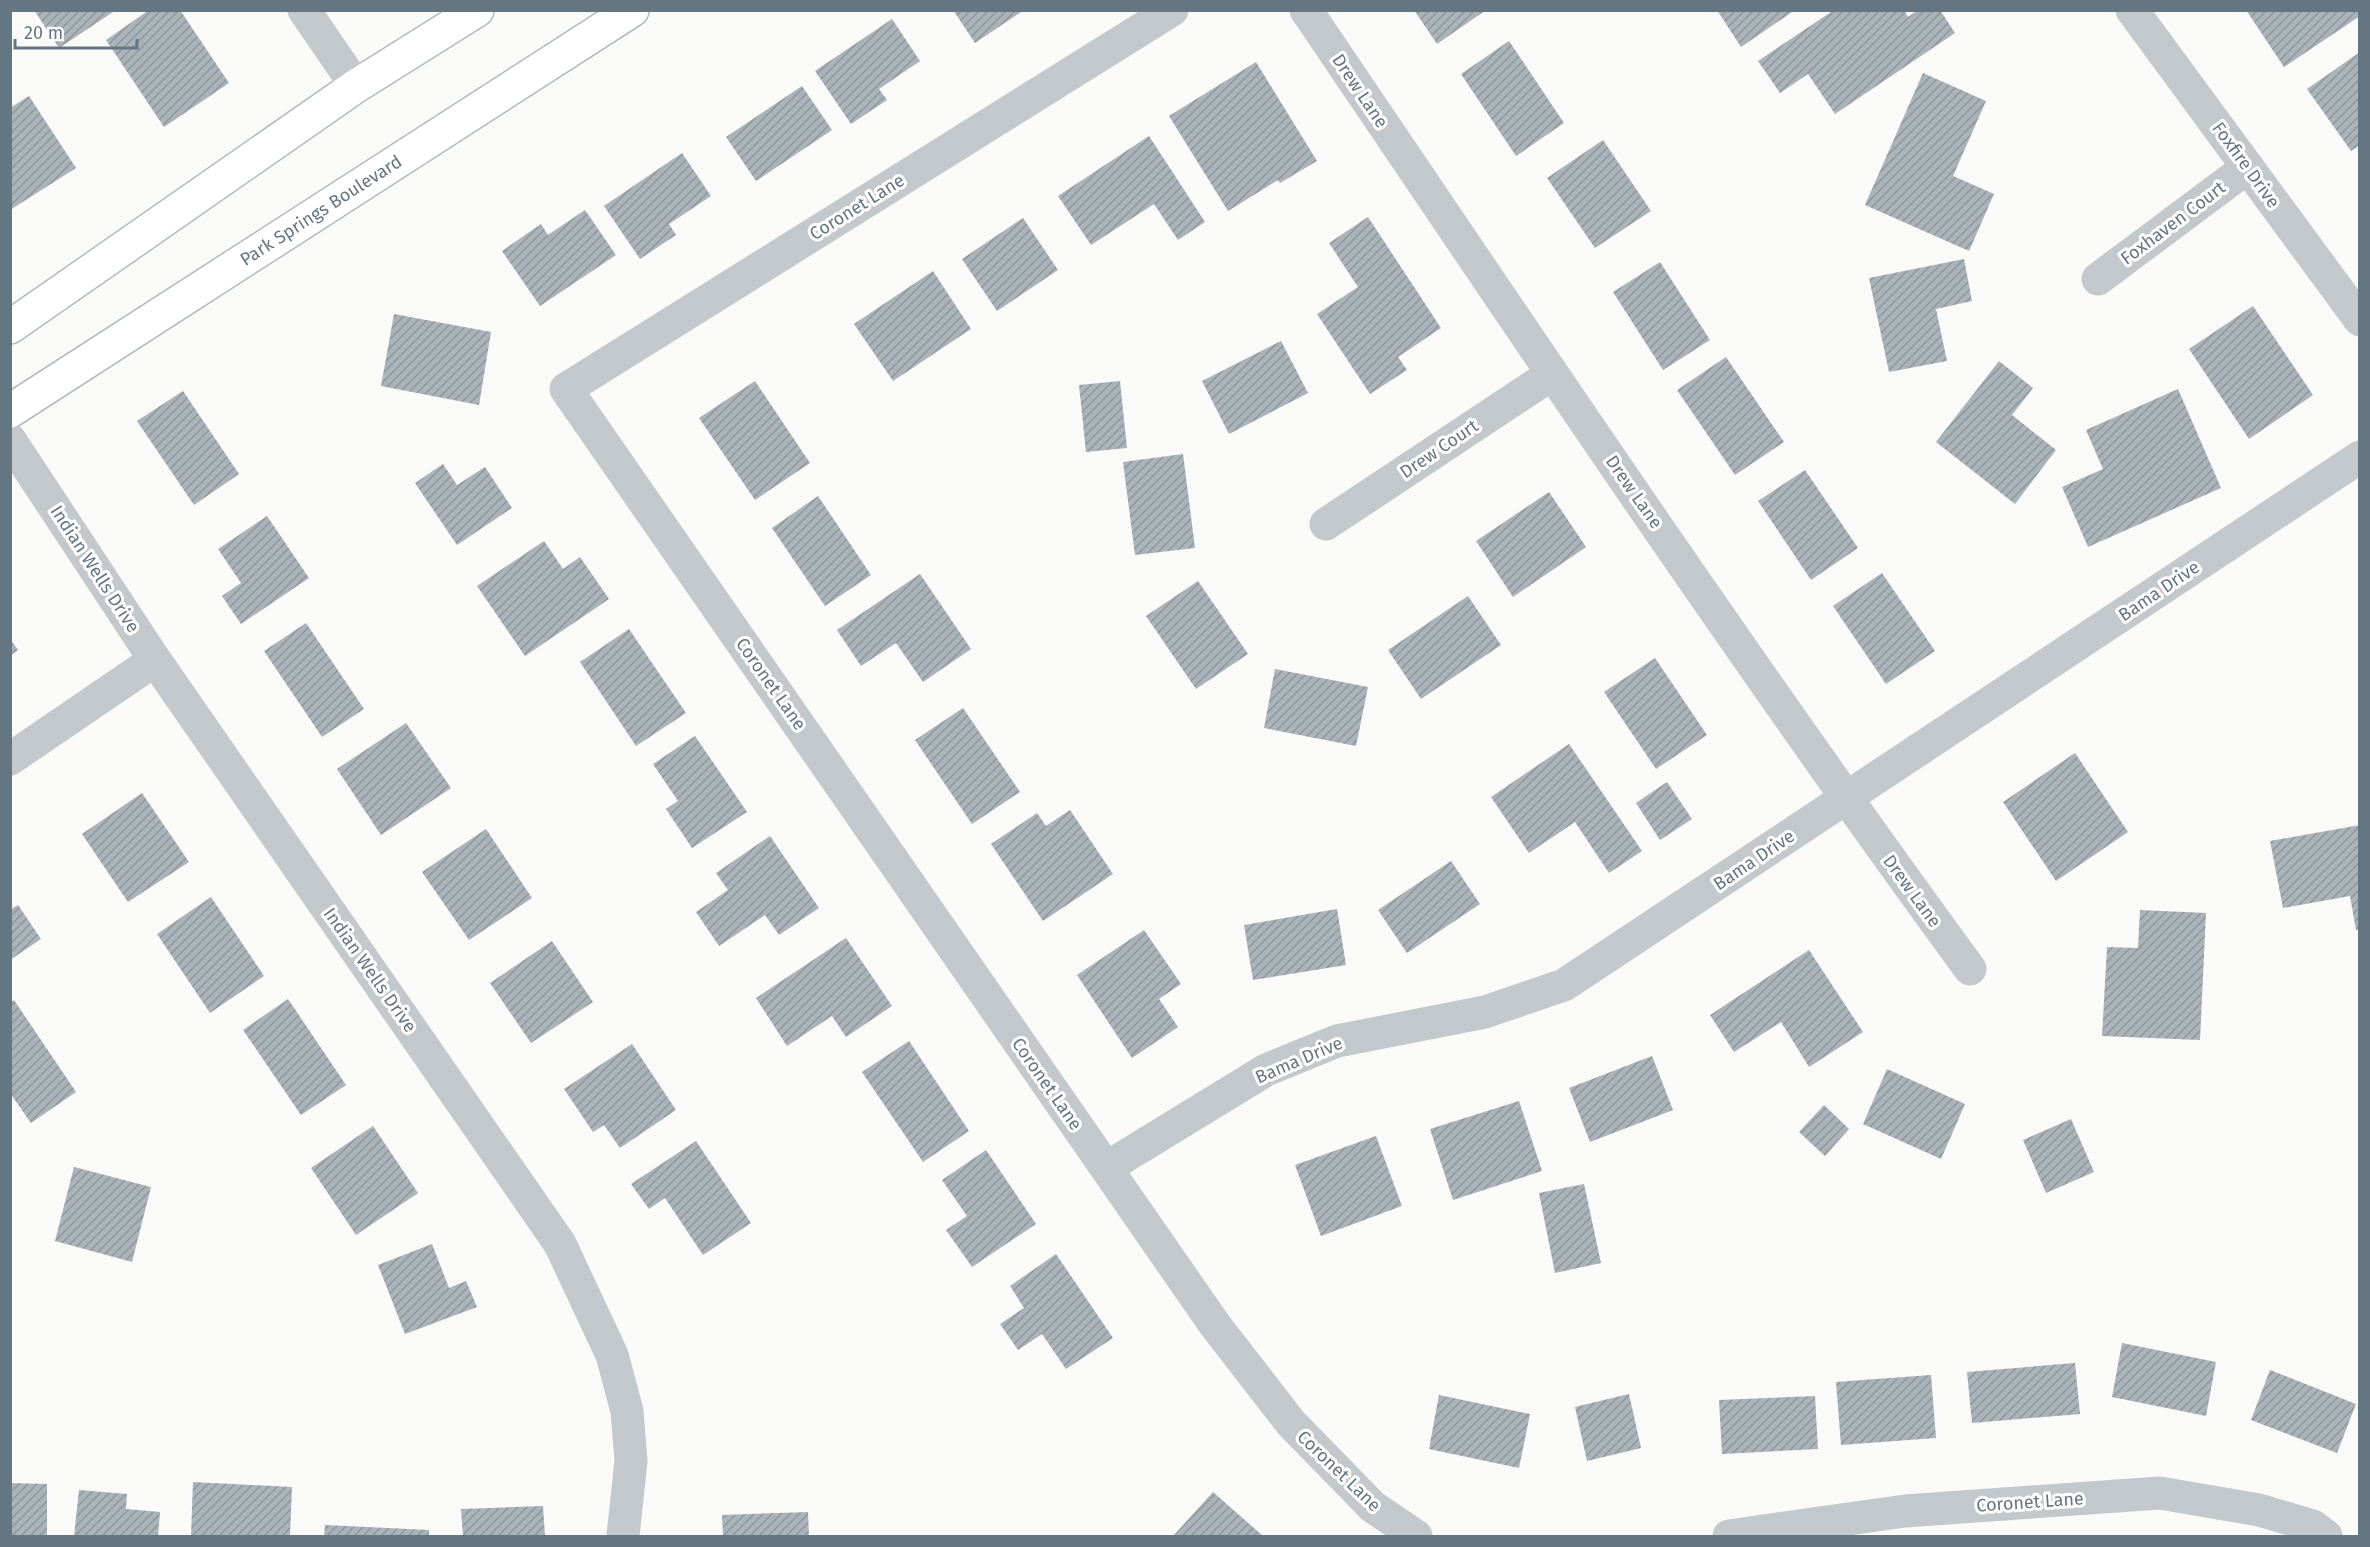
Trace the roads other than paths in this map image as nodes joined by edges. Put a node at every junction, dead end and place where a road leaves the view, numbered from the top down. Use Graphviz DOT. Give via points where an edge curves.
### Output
graph roads {
  1 [pos="304,10"];
  2 [pos="477,10"];
  3 [pos="632,10"];
  4 [pos="1172,10"];
  5 [pos="1306,10"];
  6 [pos="2132,10"];
  7 [pos="356,87"];
  8 [pos="2248,166"];
  9 [pos="2098,279"];
  10 [pos="2360,320"];
  11 [pos="10,327"];
  12 [pos="1552,374"];
  13 [pos="10,411"];
  14 [pos="10,440"];
  15 [pos="2360,458"];
  16 [pos="1326,524"];
  17 [pos="155,660"];
  18 [pos="10,759"];
  19 [pos="1845,799"];
  20 [pos="1970,969"];
  21 [pos="1106,1168"];
  22 [pos="623,1536"];
  23 [pos="1416,1536"];
  24 [pos="1729,1536"];
  25 [pos="2326,1536"];
  1 -- 7 [label="street"];
  2 -- 7 [label="main road"];
  3 -- 13 [label="main road, Park Springs Boulevard"];
  4 -- 21 [label="street, Coronet Lane" via="566,389"];
  5 -- 12 [label="street, Drew Lane"];
  6 -- 8 [label="street, Foxfire Drive"];
  7 -- 11 [label="main road"];
  8 -- 9 [label="street, Foxhaven Court"];
  8 -- 10 [label="street, Foxfire Drive"];
  12 -- 16 [label="street, Drew Court"];
  12 -- 19 [label="street, Drew Lane"];
  14 -- 17 [label="street, Indian Wells Drive"];
  15 -- 19 [label="street, Bama Drive"];
  17 -- 18 [label="street"];
  17 -- 22 [label="street, Indian Wells Drive" via="560,1244 612,1355 627,1411 631,1461"];
  19 -- 20 [label="street, Drew Lane"];
  19 -- 21 [label="street, Bama Drive" via="1564,985 1485,1012 1337,1041 1266,1070"];
  21 -- 23 [label="street, Coronet Lane" via="1215,1325 1291,1423 1373,1507"];
  24 -- 25 [label="street, Coronet Lane" via="1905,1511 2160,1493 2259,1510 2313,1526"];
}
